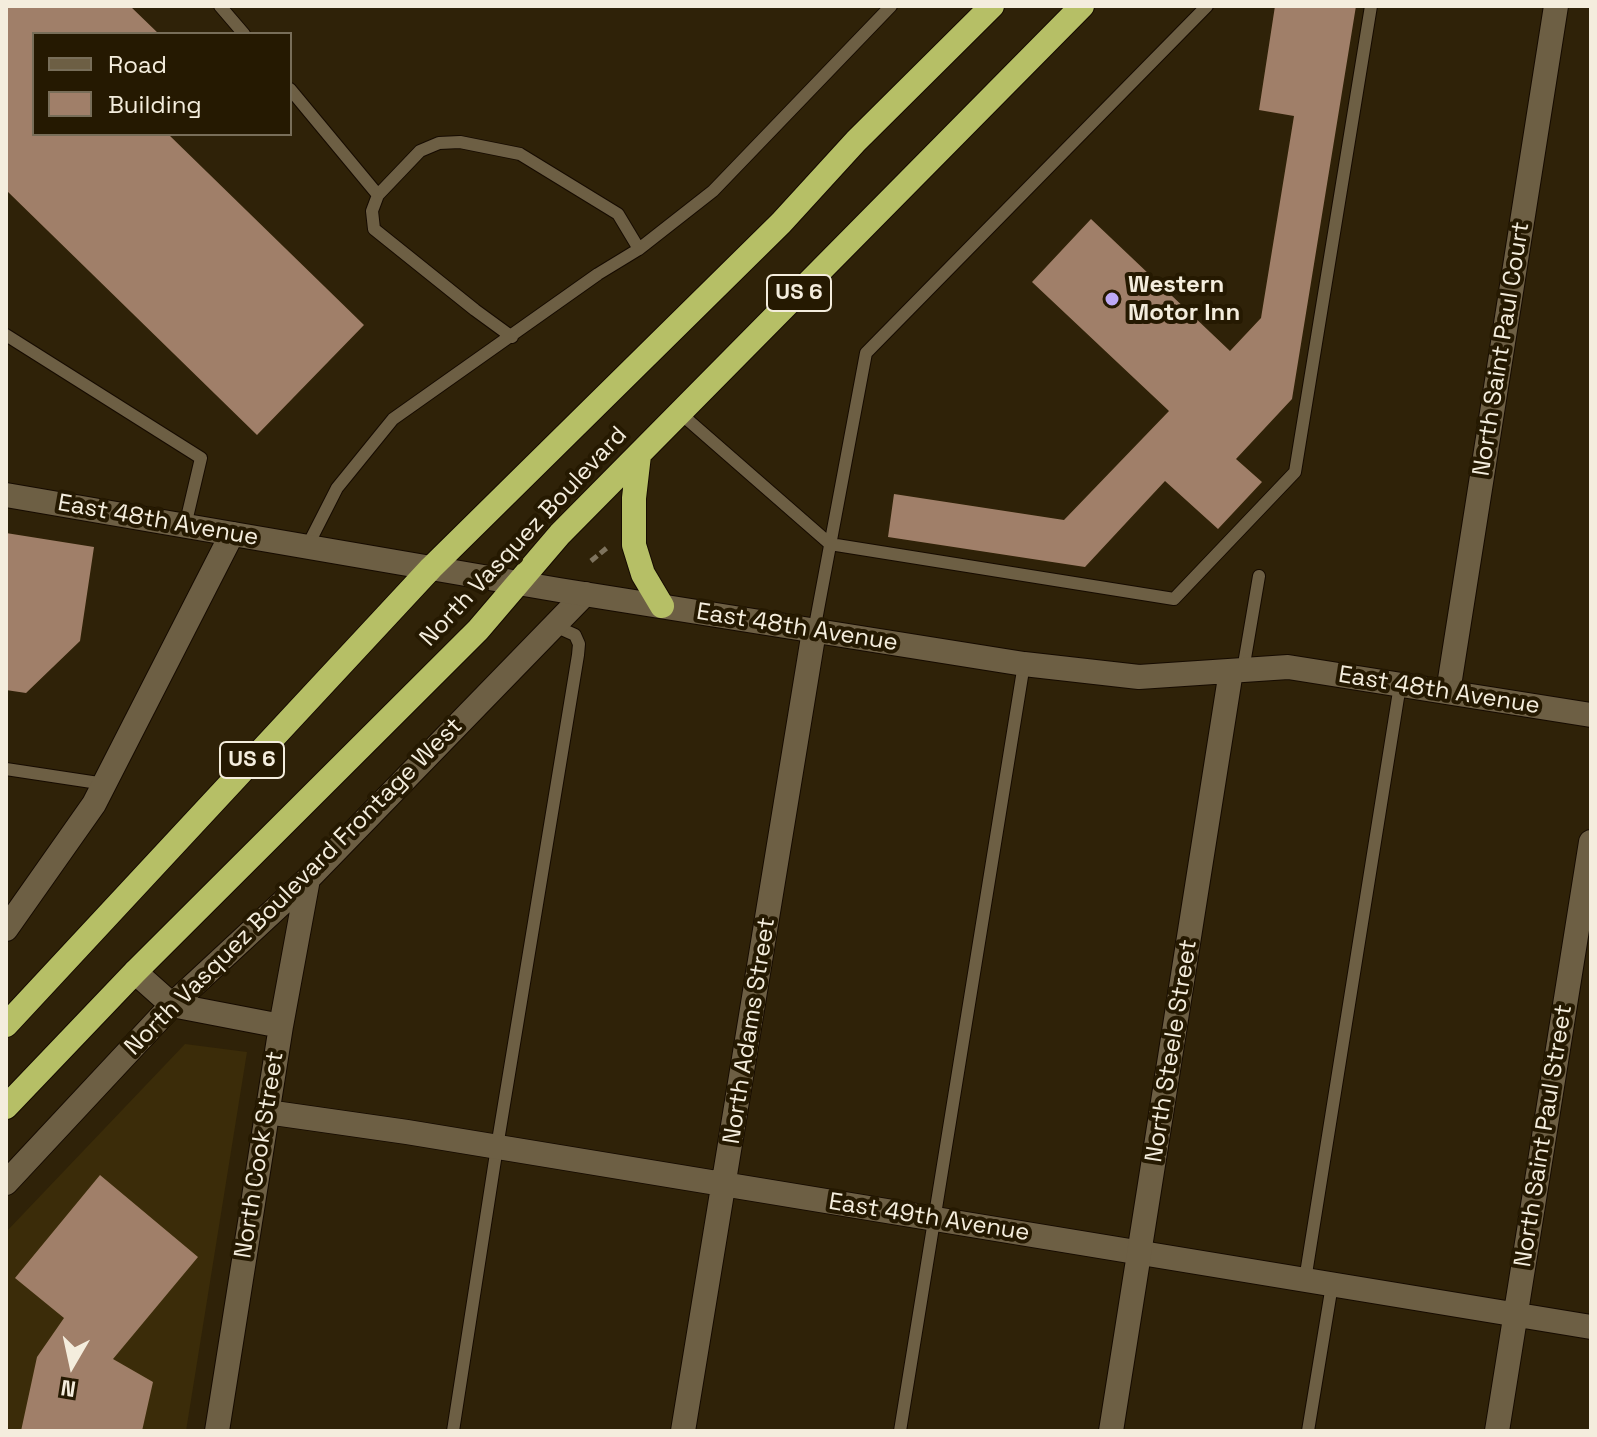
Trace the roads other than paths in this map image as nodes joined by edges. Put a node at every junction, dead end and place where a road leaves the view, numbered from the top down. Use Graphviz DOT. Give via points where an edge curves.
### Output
graph roads {
  1 [pos="220,6"];
  2 [pos="891,6"];
  3 [pos="992,6"];
  4 [pos="1082,6"];
  5 [pos="1207,6"];
  6 [pos="1371,6"];
  7 [pos="1556,6"];
  8 [pos="242,32"];
  9 [pos="292,91"];
  10 [pos="378,195"];
  11 [pos="639,249"];
  12 [pos="6,335"];
  13 [pos="512,337"];
  14 [pos="680,413"];
  15 [pos="639,455"];
  16 [pos="6,495"];
  17 [pos="185,526"];
  18 [pos="232,534"];
  19 [pos="830,544"];
  20 [pos="307,547"];
  21 [pos="431,568"];
  22 [pos="1259,576"];
  23 [pos="519,583"];
  24 [pos="585,594"];
  25 [pos="662,606"];
  26 [pos="555,626"];
  27 [pos="814,631"];
  28 [pos="1024,664"];
  29 [pos="1237,670"];
  30 [pos="1400,685"];
  31 [pos="1448,692"];
  32 [pos="1591,715"];
  33 [pos="6,769"];
  34 [pos="105,784"];
  35 [pos="1591,842"];
  36 [pos="308,879"];
  37 [pos="8,923"];
  38 [pos="135,972"];
  39 [pos="172,1005"];
  40 [pos="6,1025"];
  41 [pos="281,1026"];
  42 [pos="6,1107"];
  43 [pos="267,1112"];
  44 [pos="497,1147"];
  45 [pos="6,1183"];
  46 [pos="725,1185"];
  47 [pos="935,1219"];
  48 [pos="1141,1253"];
  49 [pos="1305,1280"];
  50 [pos="1332,1285"];
  51 [pos="1515,1315"];
  52 [pos="1591,1327"];
  53 [pos="217,1431"];
  54 [pos="453,1431"];
  55 [pos="683,1431"];
  56 [pos="900,1431"];
  57 [pos="1111,1431"];
  58 [pos="1308,1431"];
  59 [pos="1497,1431"];
  1 -- 8 [label="lane"];
  2 -- 11 [label="lane" via="713,191"];
  3 -- 21 [label="highway, North Vasquez Boulevard / US 6"];
  4 -- 14 [label="highway, North Vasquez Boulevard / US 6"];
  5 -- 19 [label="lane" via="866,353"];
  6 -- 19 [label="lane" via="1295,472 1174,599"];
  7 -- 31 [label="street, North Saint Paul Court"];
  9 -- 10 [label="lane"];
  10 -- 11 [label="lane" via="420,151 439,143 520,154 618,214"];
  10 -- 13 [label="lane" via="372,211 374,229"];
  11 -- 13 [label="lane"];
  12 -- 17 [label="lane" via="201,458"];
  13 -- 20 [label="lane" via="393,419 337,488"];
  14 -- 15 [label="highway, North Vasquez Boulevard / US 6"];
  14 -- 19 [label="lane"];
  15 -- 23 [label="highway, North Vasquez Boulevard / US 6"];
  15 -- 25 [label="highway" via="634,545"];
  16 -- 17 [label="street, East 48th Avenue"];
  17 -- 18 [label="street, East 48th Avenue"];
  18 -- 20 [label="street, East 48th Avenue"];
  18 -- 34 [label="street"];
  19 -- 27 [label="lane"];
  20 -- 21 [label="street, East 48th Avenue"];
  21 -- 23 [label="street, East 48th Avenue"];
  21 -- 40 [label="highway, North Vasquez Boulevard / US 6"];
  22 -- 29 [label="lane"];
  23 -- 24 [label="street, East 48th Avenue"];
  23 -- 38 [label="highway, North Vasquez Boulevard / US 6"];
  24 -- 25 [label="street, East 48th Avenue"];
  24 -- 26 [label="street, North Vasquez Boulevard Frontage West"];
  25 -- 27 [label="street, East 48th Avenue"];
  26 -- 36 [label="street, North Vasquez Boulevard Frontage West"];
  26 -- 44 [label="lane" via="575,635 578,655"];
  27 -- 28 [label="street, East 48th Avenue"];
  27 -- 46 [label="street, North Adams Street"];
  28 -- 29 [label="street, East 48th Avenue" via="1139,677"];
  28 -- 47 [label="lane"];
  29 -- 30 [label="street, East 48th Avenue" via="1288,667"];
  29 -- 48 [label="street, North Steele Street"];
  30 -- 31 [label="street, East 48th Avenue"];
  30 -- 49 [label="lane"];
  31 -- 32 [label="street, East 48th Avenue"];
  33 -- 34 [label="lane"];
  34 -- 37 [label="street"];
  35 -- 51 [label="street, North Saint Paul Street"];
  36 -- 39 [label="street, North Vasquez Boulevard Frontage West"];
  36 -- 41 [label="street, North Cook Street"];
  38 -- 39 [label="street"];
  38 -- 42 [label="highway, North Vasquez Boulevard / US 6"];
  39 -- 41 [label="street"];
  39 -- 45 [label="street, North Vasquez Boulevard Frontage West"];
  41 -- 43 [label="street, North Cook Street"];
  43 -- 44 [label="street, East 49th Avenue"];
  43 -- 53 [label="street, North Cook Street"];
  44 -- 46 [label="street, East 49th Avenue"];
  44 -- 54 [label="lane"];
  46 -- 47 [label="street, East 49th Avenue"];
  46 -- 55 [label="street, North Adams Street"];
  47 -- 48 [label="street, East 49th Avenue"];
  47 -- 56 [label="lane"];
  48 -- 49 [label="street, East 49th Avenue"];
  48 -- 57 [label="street, North Steele Street"];
  49 -- 50 [label="street, East 49th Avenue"];
  50 -- 51 [label="street, East 49th Avenue"];
  50 -- 58 [label="lane"];
  51 -- 52 [label="street, East 49th Avenue"];
  51 -- 59 [label="street, North Saint Paul Street"];
}
